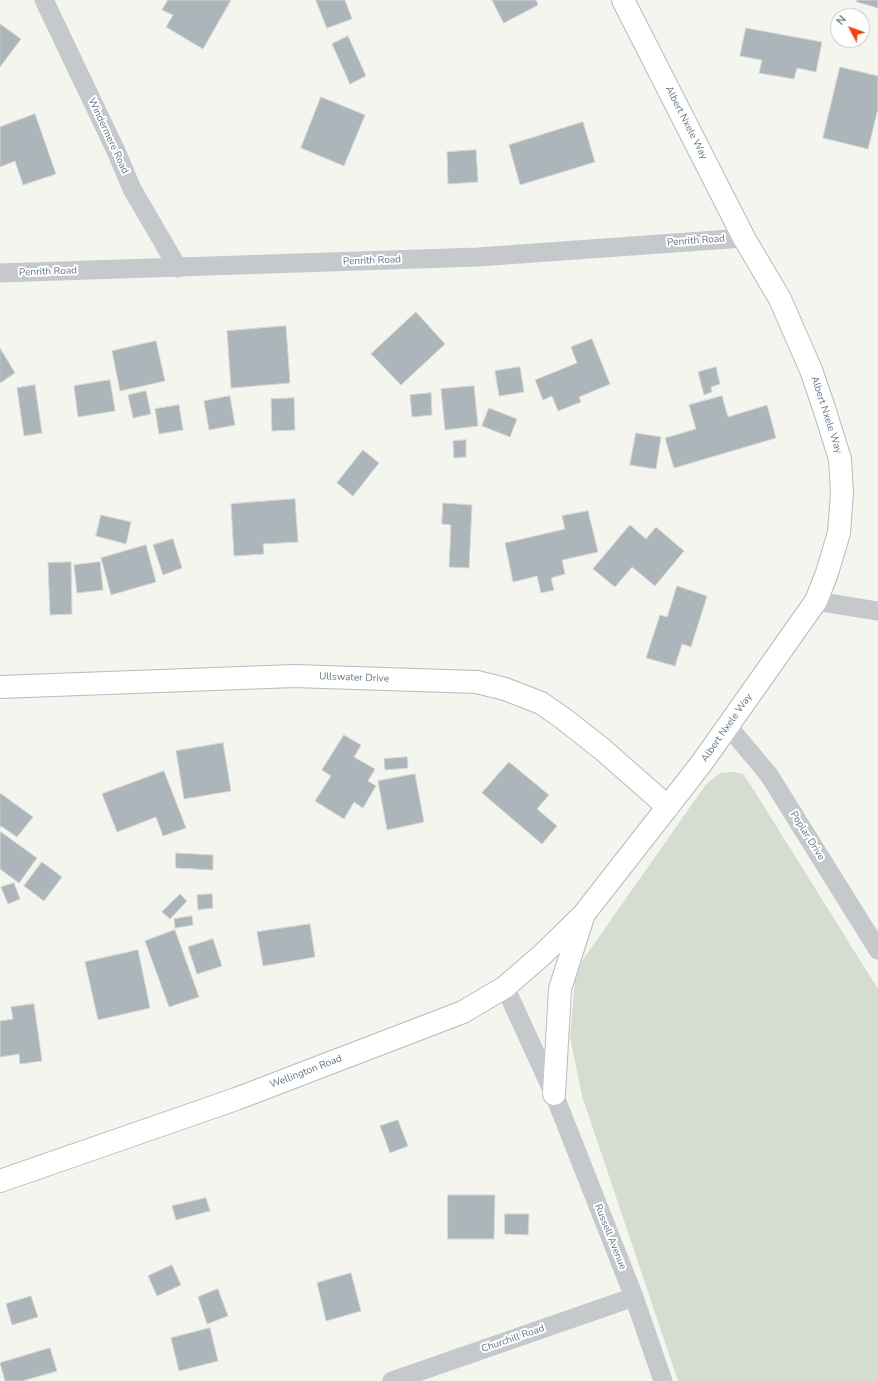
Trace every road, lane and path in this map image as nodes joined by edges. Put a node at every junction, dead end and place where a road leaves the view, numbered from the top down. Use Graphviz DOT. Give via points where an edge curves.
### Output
graph roads {
  1 [pos="44,0"];
  2 [pos="623,0"];
  3 [pos="744,238"];
  4 [pos="178,268"];
  5 [pos="0,273"];
  6 [pos="816,601"];
  7 [pos="878,611"];
  8 [pos="0,687"];
  9 [pos="728,726"];
  10 [pos="668,807"];
  11 [pos="584,914"];
  12 [pos="878,950"];
  13 [pos="506,987"];
  14 [pos="554,1094"];
  15 [pos="0,1181"];
  16 [pos="634,1297"];
  17 [pos="392,1381"];
  18 [pos="663,1381"];
  1 -- 4 [label="street, Windermere Road" via="132,189"];
  2 -- 3 [label="main road, Albert Nxele Way"];
  3 -- 4 [label="street, Penrith Road" via="478,257"];
  3 -- 6 [label="main road, Albert Nxele Way" via="780,298 802,348 840,459 842,494 839,533"];
  4 -- 5 [label="street, Penrith Road"];
  6 -- 7 [label="street"];
  6 -- 9 [label="main road, Albert Nxele Way"];
  8 -- 10 [label="main road, Ullswater Drive" via="294,676 477,682 505,689 541,703 602,749"];
  9 -- 10 [label="main road, Albert Nxele Way"];
  9 -- 12 [label="street, Poplar Drive" via="769,776"];
  10 -- 11 [label="main road, Albert Nxele Way"];
  11 -- 13 [label="main road, Wellington Road"];
  11 -- 14 [label="main road" via="560,989"];
  13 -- 14 [label="street, Russell Avenue"];
  13 -- 15 [label="main road, Wellington Road" via="462,1012 236,1099"];
  14 -- 16 [label="street, Russell Avenue"];
  16 -- 17 [label="street, Churchill Road"];
  16 -- 18 [label="street, Russell Avenue"];
}
